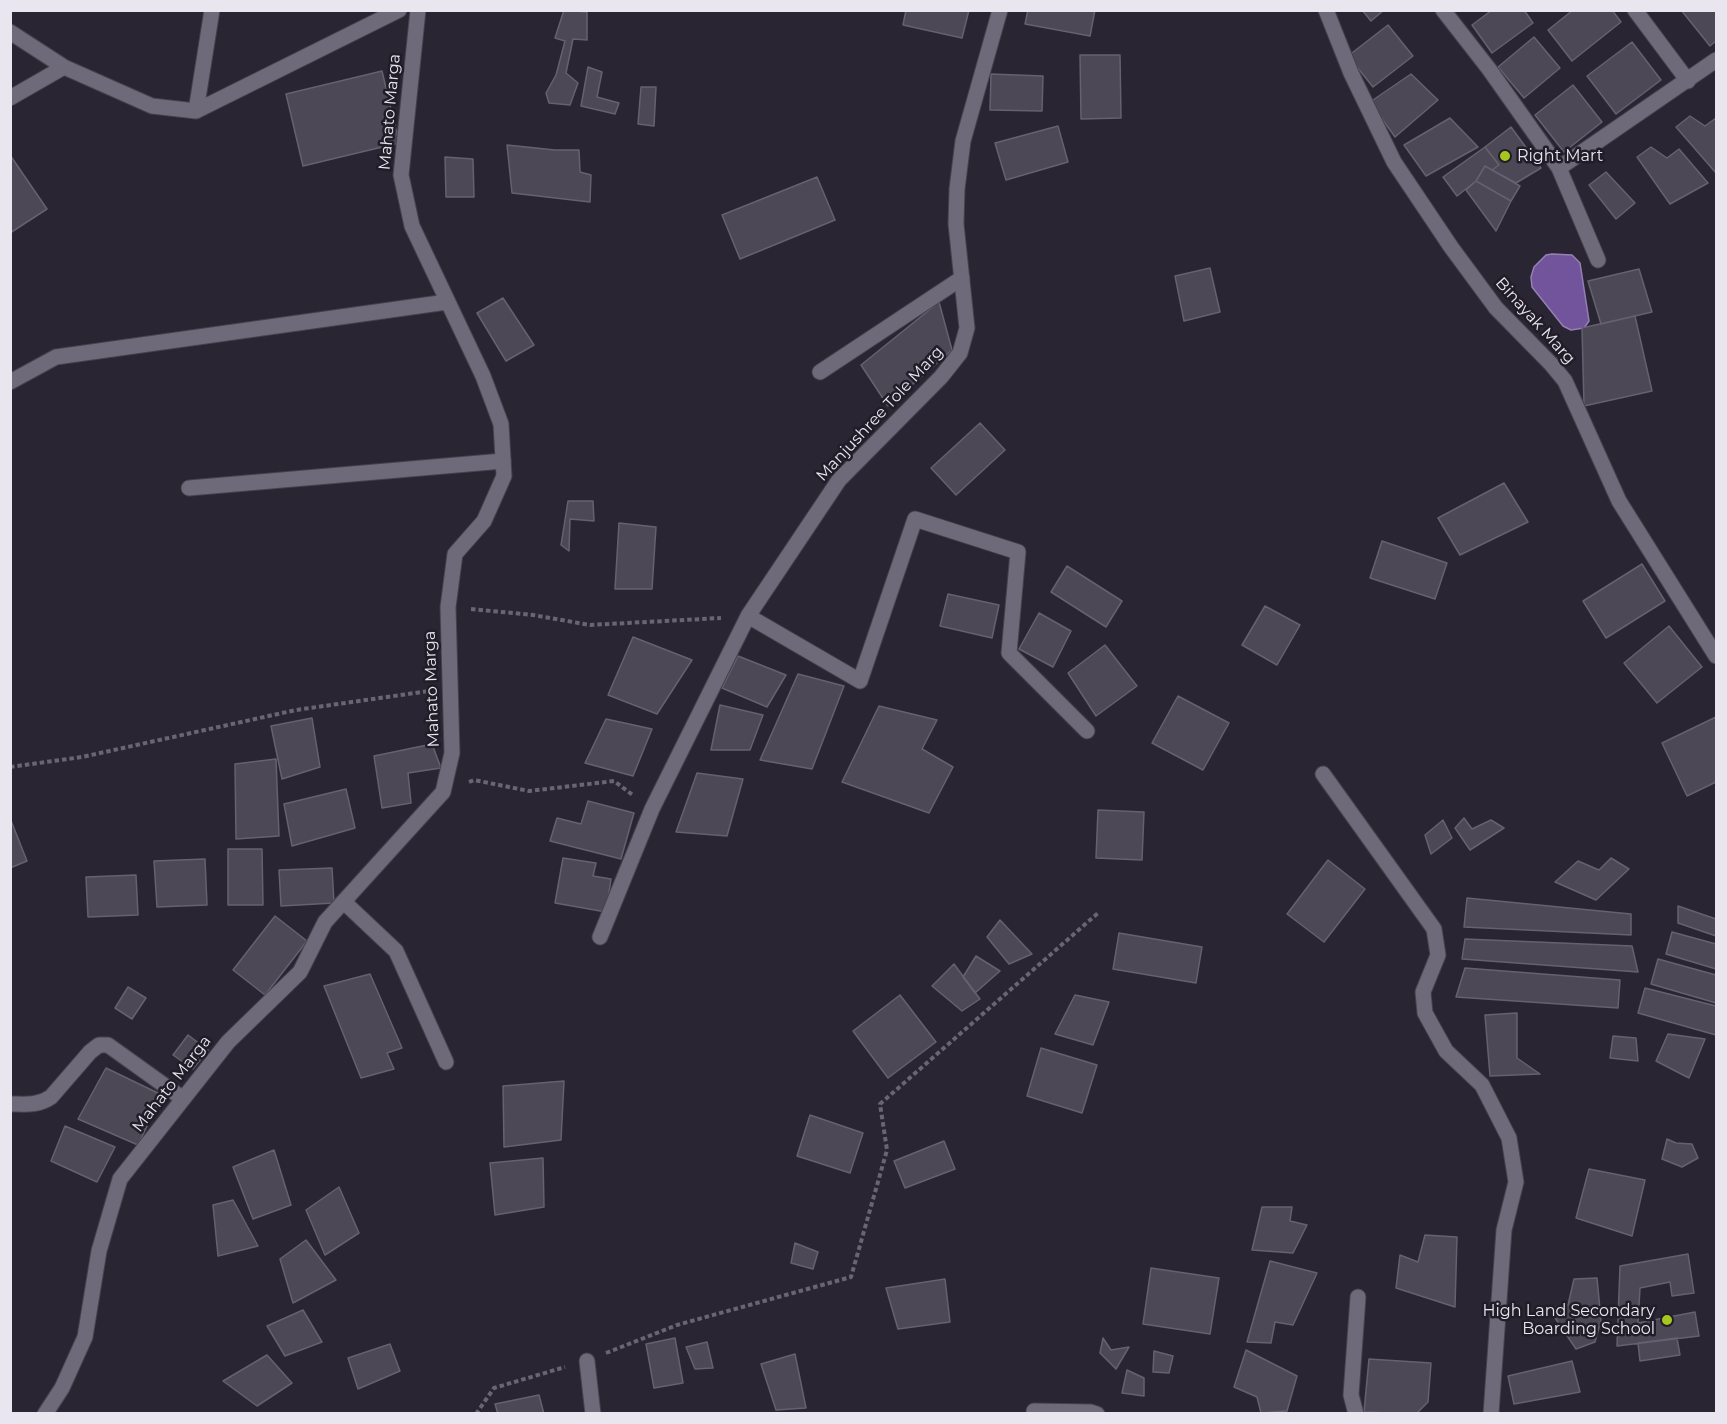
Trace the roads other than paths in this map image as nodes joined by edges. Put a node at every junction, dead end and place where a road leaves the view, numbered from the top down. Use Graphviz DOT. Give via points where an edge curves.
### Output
graph roads {
  1 [pos="212,10"];
  2 [pos="399,10"];
  3 [pos="418,10"];
  4 [pos="1000,10"];
  5 [pos="1326,10"];
  6 [pos="1443,10"];
  7 [pos="1635,10"];
  8 [pos="10,32"];
  9 [pos="1716,60"];
  10 [pos="64,67"];
  11 [pos="1688,81"];
  12 [pos="10,98"];
  13 [pos="196,111"];
  14 [pos="1559,168"];
  15 [pos="1598,260"];
  16 [pos="962,278"];
  17 [pos="447,302"];
  18 [pos="820,372"];
  19 [pos="10,382"];
  20 [pos="503,461"];
  21 [pos="189,488"];
  22 [pos="748,616"];
  23 [pos="1716,656"];
  24 [pos="1087,731"];
  25 [pos="1323,774"];
  26 [pos="344,902"];
  27 [pos="600,937"];
  28 [pos="447,1062"];
  29 [pos="182,1098"];
  30 [pos="10,1104"];
  31 [pos="1358,1297"];
  32 [pos="587,1361"];
  33 [pos="1034,1411"];
  34 [pos="45,1413"];
  35 [pos="593,1413"];
  36 [pos="1097,1413"];
  37 [pos="1356,1413"];
  38 [pos="1491,1413"];
  1 -- 13 [label="street"];
  2 -- 13 [label="street"];
  3 -- 17 [label="street, Mahato Marga" via="401,175 412,226"];
  4 -- 16 [label="street, Manjushree Tole Marg" via="963,141 956,224"];
  5 -- 23 [label="street, Binayak Marg" via="1394,162 1496,308 1565,381 1619,501"];
  6 -- 14 [label="street"];
  7 -- 11 [label="street"];
  8 -- 10 [label="street"];
  9 -- 11 [label="street"];
  10 -- 12 [label="street"];
  10 -- 13 [label="street" via="152,106"];
  11 -- 14 [label="street"];
  14 -- 15 [label="street"];
  16 -- 18 [label="street"];
  16 -- 22 [label="street, Manjushree Tole Marg" via="967,328 960,353 839,480"];
  17 -- 19 [label="street" via="56,357"];
  17 -- 20 [label="street, Mahato Marga" via="501,424"];
  20 -- 21 [label="street"];
  20 -- 26 [label="street, Mahato Marga" via="504,476 484,521 455,554 448,607 452,753 443,792"];
  22 -- 24 [label="street" via="860,681 915,519 1018,552 1009,653"];
  22 -- 27 [label="street, Manjushree Tole Marg" via="652,809"];
  25 -- 38 [label="street" via="1434,929 1438,955 1423,992 1425,1013 1446,1051 1482,1085 1509,1138 1516,1182 1504,1230"];
  26 -- 28 [label="street" via="396,951"];
  26 -- 29 [label="street, Mahato Marga" via="325,922 300,972 228,1042"];
  29 -- 30 [label="street" via="108,1045 99,1045 44,1102"];
  29 -- 34 [label="street, Mahato Marga" via="120,1179 99,1251 85,1337 62,1388"];
  31 -- 37 [label="street" via="1352,1395"];
  32 -- 35 [label="street"];
  33 -- 36 [label="street"];
}
